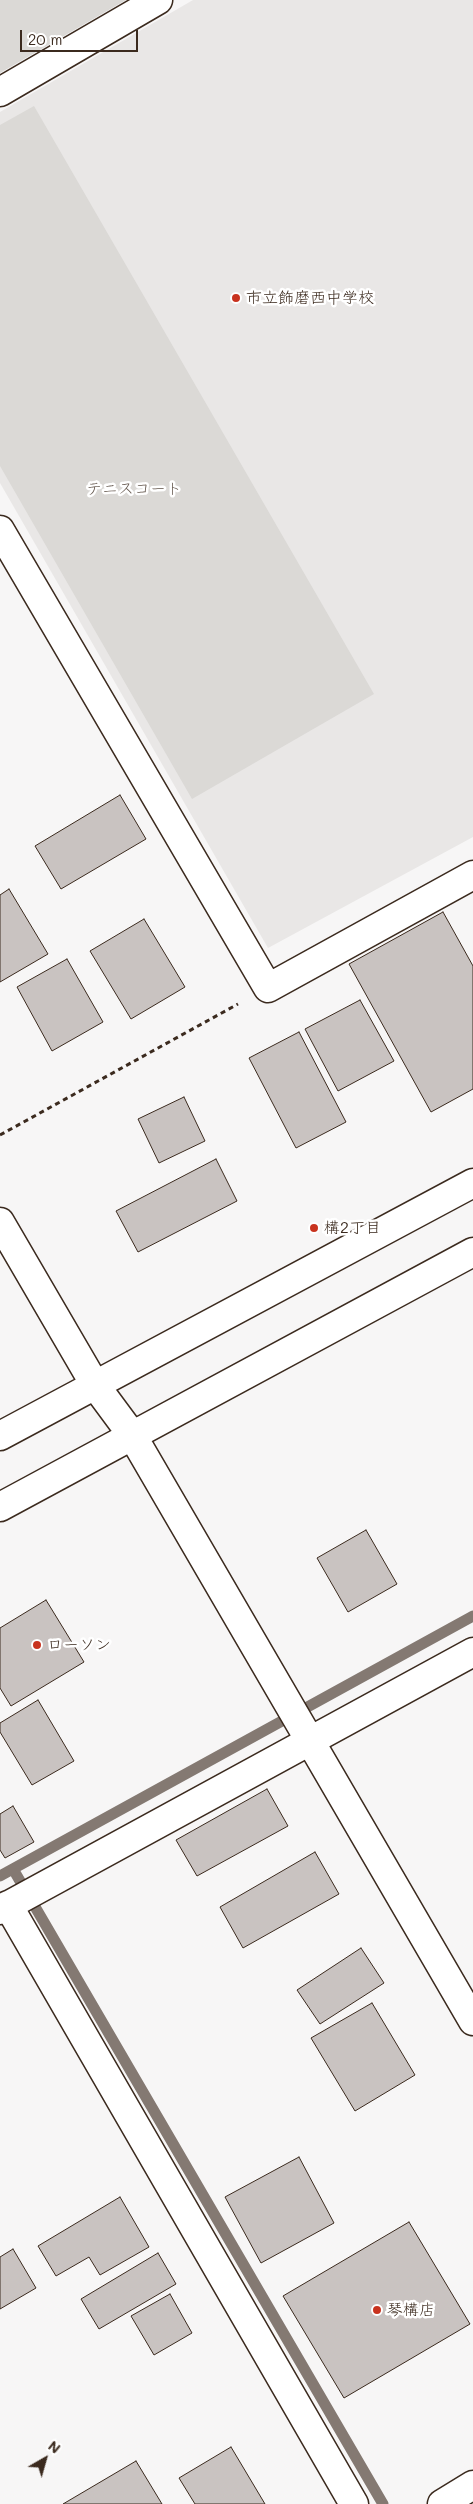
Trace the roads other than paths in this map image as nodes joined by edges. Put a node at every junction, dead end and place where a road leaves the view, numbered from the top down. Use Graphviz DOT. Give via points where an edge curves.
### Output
graph roads {
  1 [pos="158,0"];
  2 [pos="0,92"];
  3 [pos="0,530"];
  4 [pos="473,875"];
  5 [pos="473,1183"];
  6 [pos="0,1222"];
  7 [pos="473,1252"];
  8 [pos="95,1385"];
  9 [pos="132,1435"];
  10 [pos="0,1436"];
  11 [pos="0,1506"];
  12 [pos="473,1652"];
  13 [pos="309,1741"];
  14 [pos="4,1908"];
  15 [pos="473,2022"];
  16 [pos="473,2485"];
  17 [pos="354,2504"];
  18 [pos="442,2504"];
  1 -- 2 [label="street"];
  3 -- 4 [label="street" via="268,988"];
  5 -- 8 [label="street"];
  6 -- 8 [label="street"];
  7 -- 9 [label="street"];
  8 -- 9 [label="street"];
  8 -- 10 [label="street"];
  9 -- 11 [label="street"];
  9 -- 13 [label="street"];
  12 -- 13 [label="street"];
  13 -- 14 [label="street"];
  13 -- 15 [label="street"];
  14 -- 17 [label="street"];
  16 -- 18 [label="street"];
}
